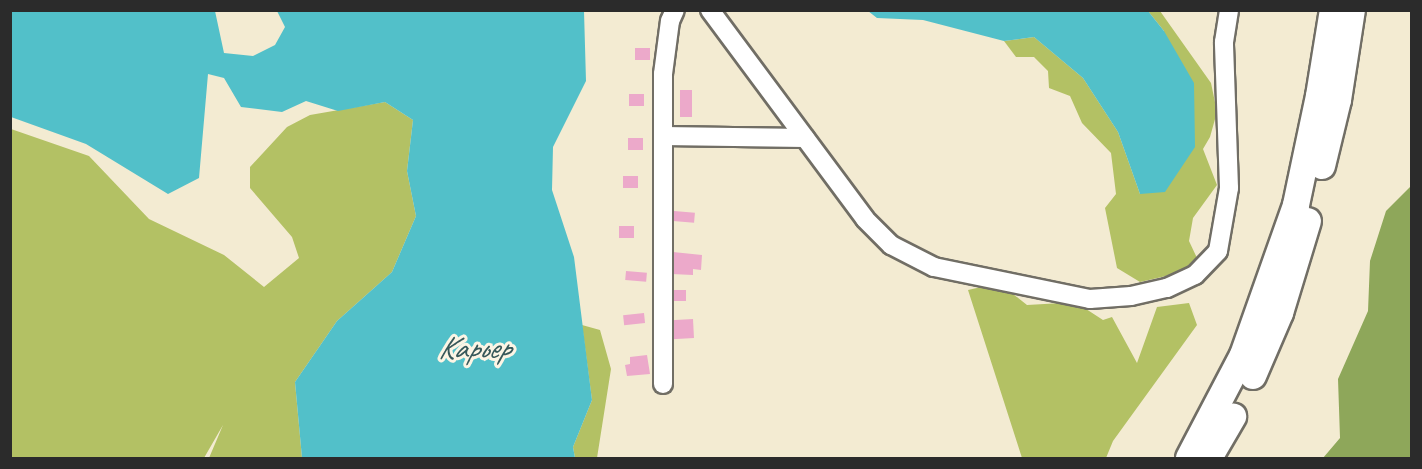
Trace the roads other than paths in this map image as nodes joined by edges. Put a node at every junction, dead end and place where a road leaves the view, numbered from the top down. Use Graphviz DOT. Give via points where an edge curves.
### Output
graph roads {
  1 [pos="675,10"];
  2 [pos="710,10"];
  3 [pos="1229,10"];
  4 [pos="1333,10"];
  5 [pos="1352,10"];
  6 [pos="663,136"];
  7 [pos="805,138"];
  8 [pos="663,384"];
  9 [pos="1189,459"];
  10 [pos="1209,459"];
  1 -- 6 [label="lane" via="663,74"];
  2 -- 7 [label="lane"];
  3 -- 7 [label="lane" via="1224,42 1229,188 1218,251 1195,275 1167,288 1090,299 934,267 891,245 865,219"];
  4 -- 9 [label="highway" via="1296,205 1243,355"];
  5 -- 10 [label="highway" via="1330,133 1293,271 1259,363"];
  6 -- 7 [label="lane"];
  6 -- 8 [label="lane"];
}
